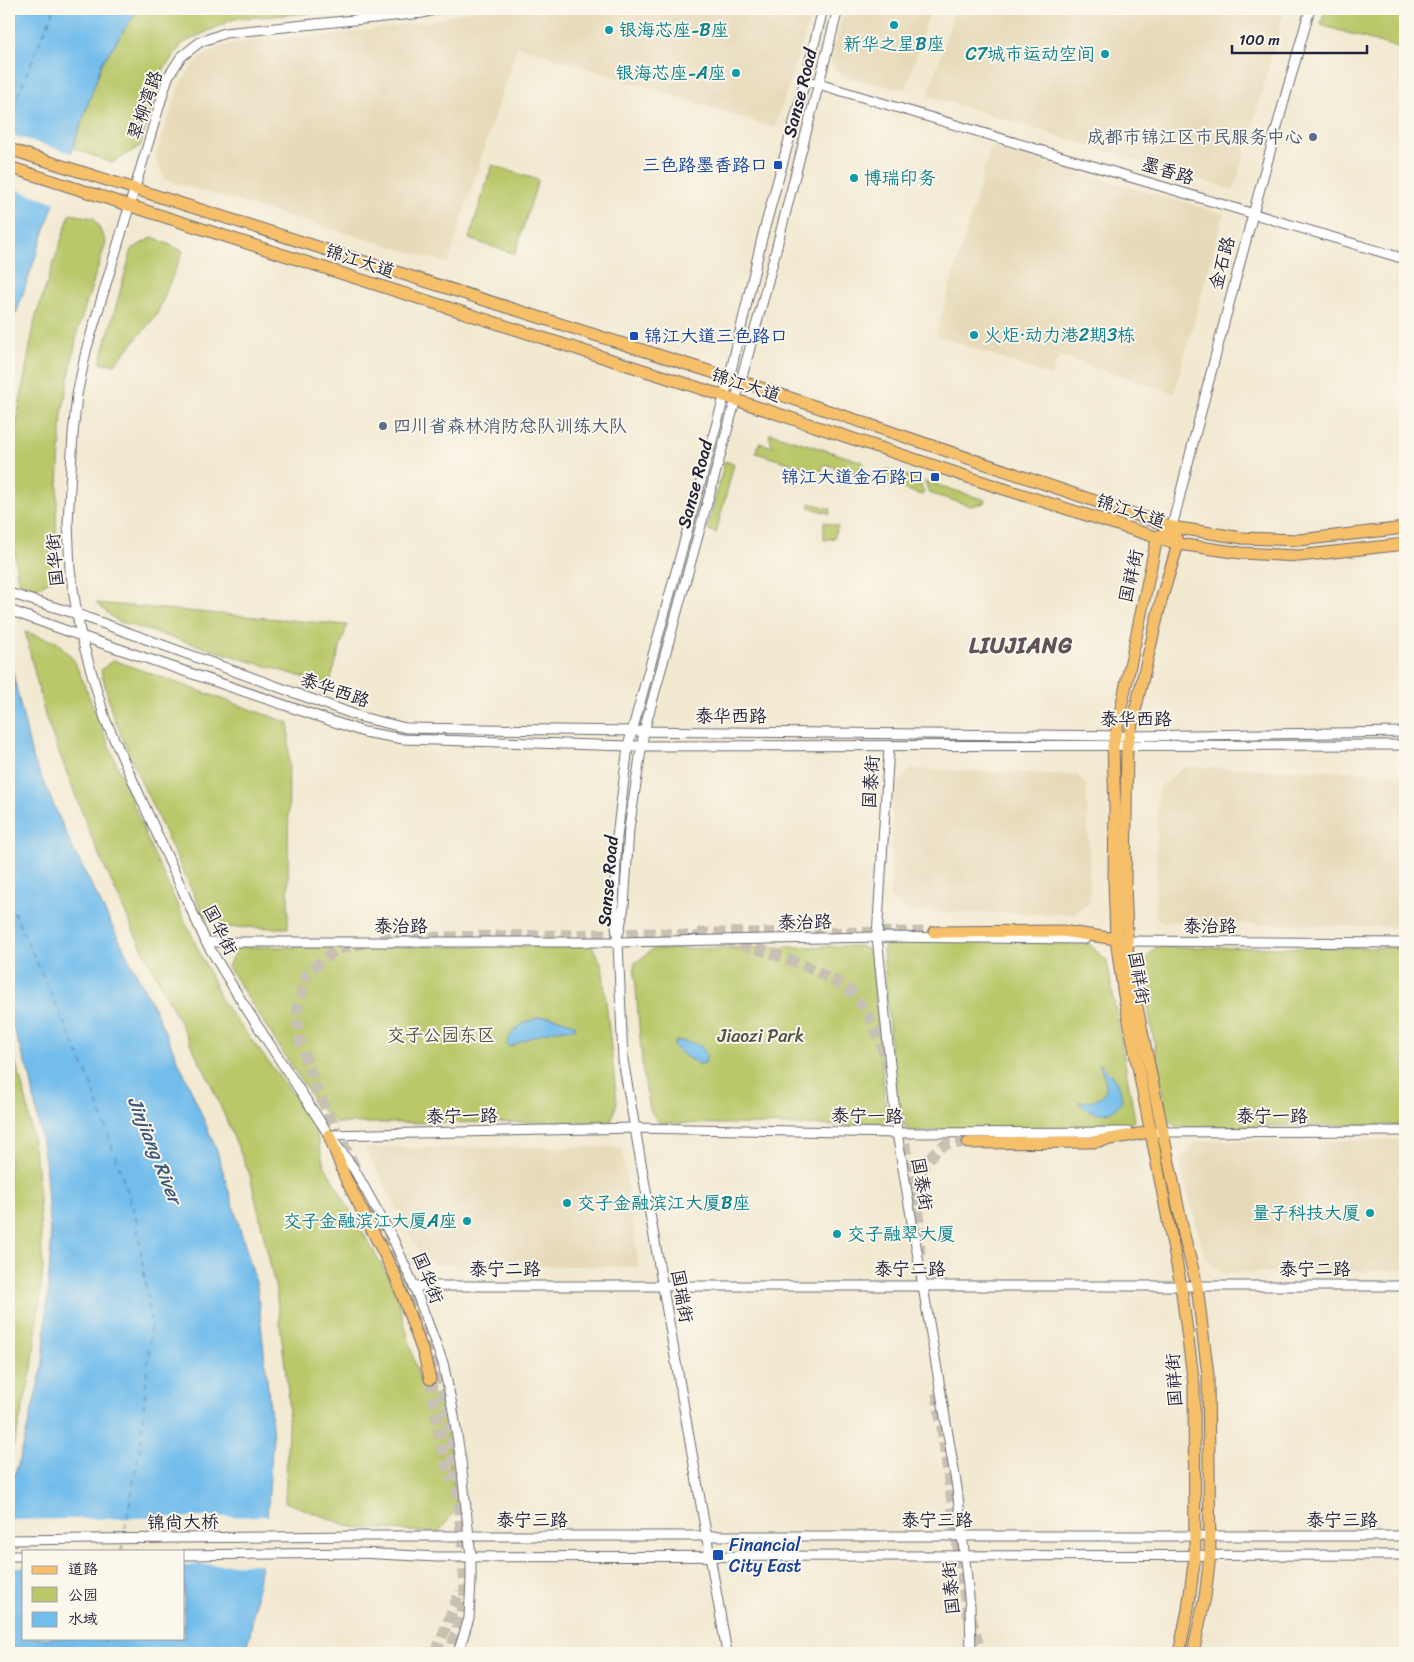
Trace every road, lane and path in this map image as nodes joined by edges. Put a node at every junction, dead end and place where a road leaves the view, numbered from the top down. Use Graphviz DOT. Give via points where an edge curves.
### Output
graph roads {
  1 [pos="438,9"];
  2 [pos="823,9"];
  3 [pos="838,9"];
  4 [pos="1310,9"];
  5 [pos="805,80"];
  6 [pos="820,84"];
  7 [pos="9,149"];
  8 [pos="9,167"];
  9 [pos="135,189"];
  10 [pos="130,205"];
  11 [pos="1252,213"];
  12 [pos="1405,259"];
  13 [pos="734,380"];
  14 [pos="729,398"];
  15 [pos="1172,527"];
  16 [pos="1405,528"];
  17 [pos="1158,538"];
  18 [pos="1178,544"];
  19 [pos="1405,544"];
  20 [pos="9,594"];
  21 [pos="9,610"];
  22 [pos="77,614"];
  23 [pos="81,636"];
  24 [pos="632,732"];
  25 [pos="644,732"];
  26 [pos="1405,732"];
  27 [pos="1114,740"];
  28 [pos="1128,740"];
  29 [pos="1405,745"];
  30 [pos="628,746"];
  31 [pos="640,746"];
  32 [pos="889,747"];
  33 [pos="934,932"];
  34 [pos="877,937"];
  35 [pos="1121,940"];
  36 [pos="206,942"];
  37 [pos="618,942"];
  38 [pos="1405,943"];
  39 [pos="634,1128"];
  40 [pos="1405,1131"];
  41 [pos="1150,1132"];
  42 [pos="1163,1132"];
  43 [pos="897,1133"];
  44 [pos="329,1135"];
  45 [pos="968,1143"];
  46 [pos="414,1286"];
  47 [pos="663,1286"];
  48 [pos="922,1286"];
  49 [pos="1181,1286"];
  50 [pos="1196,1286"];
  51 [pos="1405,1286"];
  52 [pos="430,1379"];
  53 [pos="469,1536"];
  54 [pos="707,1536"];
  55 [pos="962,1536"];
  56 [pos="1194,1536"];
  57 [pos="1405,1536"];
  58 [pos="1210,1537"];
  59 [pos="9,1540"];
  60 [pos="185,1554"];
  61 [pos="711,1555"];
  62 [pos="964,1555"];
  63 [pos="1195,1555"];
  64 [pos="1210,1555"];
  65 [pos="1405,1555"];
  66 [pos="9,1556"];
  67 [pos="22,1556"];
  68 [pos="471,1556"];
  69 [pos="458,1653"];
  70 [pos="727,1653"];
  71 [pos="971,1653"];
  72 [pos="1179,1653"];
  73 [pos="1193,1653"];
  1 -- 9 [label="street, 翠柳湾路" via="225,33 200,42 181,57 168,78"];
  2 -- 5 [label="street, Sanse Road"];
  3 -- 6 [label="street, Sanse Road"];
  4 -- 11 [label="street, 金石路"];
  5 -- 6 [label="street, 墨香路"];
  5 -- 13 [label="street, Sanse Road" via="763,234"];
  6 -- 11 [label="street, 墨香路"];
  6 -- 13 [label="street, Sanse Road" via="761,308"];
  7 -- 9 [label="main road, 锦江大道"];
  8 -- 10 [label="main road, 锦江大道"];
  9 -- 10 [label="street, 国华街"];
  9 -- 13 [label="main road, 锦江大道"];
  10 -- 14 [label="main road, 锦江大道"];
  10 -- 22 [label="street, 国华街" via="86,351 77,395 68,523 70,570"];
  11 -- 12 [label="street, 墨香路"];
  11 -- 15 [label="street, 金石路"];
  13 -- 14 [label="street, Sanse Road"];
  13 -- 15 [label="main road, 锦江大道"];
  14 -- 17 [label="main road, 锦江大道"];
  14 -- 24 [label="street, Sanse Road"];
  14 -- 25 [label="street, Sanse Road"];
  15 -- 16 [label="main road, 锦江大道" via="1243,538 1298,540"];
  15 -- 17 [label="main road, 国祥街"];
  15 -- 18 [label="main road"];
  17 -- 18 [label="main road, 锦江大道"];
  17 -- 27 [label="main road, 国祥街"];
  18 -- 19 [label="main road, 锦江大道" via="1241,553 1299,556"];
  18 -- 28 [label="main road, 国祥街"];
  20 -- 22 [label="street, 泰华西路"];
  21 -- 23 [label="street, 泰华西路"];
  22 -- 23 [label="street, 国华街"];
  22 -- 24 [label="street, 泰华西路" via="361,717 406,728"];
  23 -- 30 [label="street, 泰华西路" via="364,732 403,738"];
  23 -- 36 [label="street, 国华街" via="105,720"];
  24 -- 25 [label="street, 泰华西路"];
  24 -- 30 [label="street, Sanse Road"];
  25 -- 27 [label="street, 泰华西路"];
  25 -- 31 [label="street, Sanse Road"];
  26 -- 28 [label="street, 泰华西路"];
  27 -- 28 [label="street, 泰华西路"];
  27 -- 32 [label="street, 泰华西路"];
  27 -- 35 [label="main road, 国祥街"];
  28 -- 29 [label="street, 泰华西路"];
  28 -- 35 [label="main road, 国祥街"];
  30 -- 31 [label="street, 泰华西路"];
  30 -- 37 [label="street, Sanse Road" via="616,837 614,907"];
  31 -- 32 [label="street, 泰华西路"];
  31 -- 37 [label="street, Sanse Road"];
  32 -- 34 [label="street, 国泰街"];
  33 -- 35 [label="main road" via="1062,931"];
  34 -- 35 [label="street, 泰治路"];
  34 -- 37 [label="street, 泰治路"];
  34 -- 43 [label="street, 国泰街"];
  35 -- 38 [label="street, 泰治路"];
  35 -- 41 [label="main road, 国祥街" via="1124,996"];
  35 -- 42 [label="main road, 国祥街"];
  36 -- 37 [label="street, 泰治路"];
  36 -- 44 [label="street, 国华街"];
  37 -- 39 [label="street, 国瑞街" via="623,1060"];
  39 -- 43 [label="street, 泰宁一路"];
  39 -- 44 [label="street, 泰宁一路"];
  39 -- 47 [label="street, 国瑞街"];
  40 -- 42 [label="street, 泰宁一路"];
  41 -- 42 [label="street, 泰宁一路"];
  41 -- 43 [label="street, 泰宁一路"];
  41 -- 45 [label="main road" via="1093,1142"];
  41 -- 49 [label="main road, 国祥街"];
  42 -- 50 [label="main road, 国祥街"];
  43 -- 48 [label="street, 国泰街"];
  44 -- 46 [label="street, 国华街" via="354,1169 393,1239"];
  44 -- 52 [label="main road" via="345,1177 395,1275"];
  46 -- 47 [label="street, 泰宁二路"];
  46 -- 53 [label="street, 国华街" via="443,1363 461,1461"];
  47 -- 48 [label="street, 泰宁二路"];
  47 -- 54 [label="street, 国瑞街"];
  48 -- 49 [label="street, 泰宁二路"];
  48 -- 55 [label="street, 国泰街" via="957,1488"];
  49 -- 50 [label="street, 泰宁二路"];
  49 -- 56 [label="main road, 国祥街" via="1194,1386"];
  50 -- 51 [label="street, 泰宁二路"];
  50 -- 58 [label="main road, 国祥街" via="1208,1375"];
  53 -- 54 [label="street, 泰宁三路"];
  53 -- 59 [label="street, 锦尚大桥"];
  53 -- 68 [label="street, 国华街"];
  54 -- 55 [label="street, 泰宁三路"];
  54 -- 61 [label="street, 国瑞街"];
  55 -- 56 [label="street, 泰宁三路"];
  55 -- 62 [label="street, 国泰街"];
  56 -- 58 [label="street, 泰宁三路"];
  56 -- 63 [label="main road, 国祥街"];
  57 -- 58 [label="street, 泰宁三路"];
  58 -- 64 [label="main road, 国祥街"];
  60 -- 68 [label="street, 锦尚大桥"];
  61 -- 62 [label="street, 泰宁三路"];
  61 -- 68 [label="street, 泰宁三路"];
  61 -- 70 [label="street, 国瑞街"];
  62 -- 63 [label="street, 泰宁三路"];
  62 -- 71 [label="street, 国泰街"];
  63 -- 64 [label="street, 泰宁三路"];
  63 -- 72 [label="main road, 国祥街"];
  64 -- 65 [label="street, 泰宁三路"];
  64 -- 73 [label="main road, 国祥街"];
  66 -- 67 [label="street"];
  68 -- 69 [label="street, 国华街" via="469,1618"];
}
